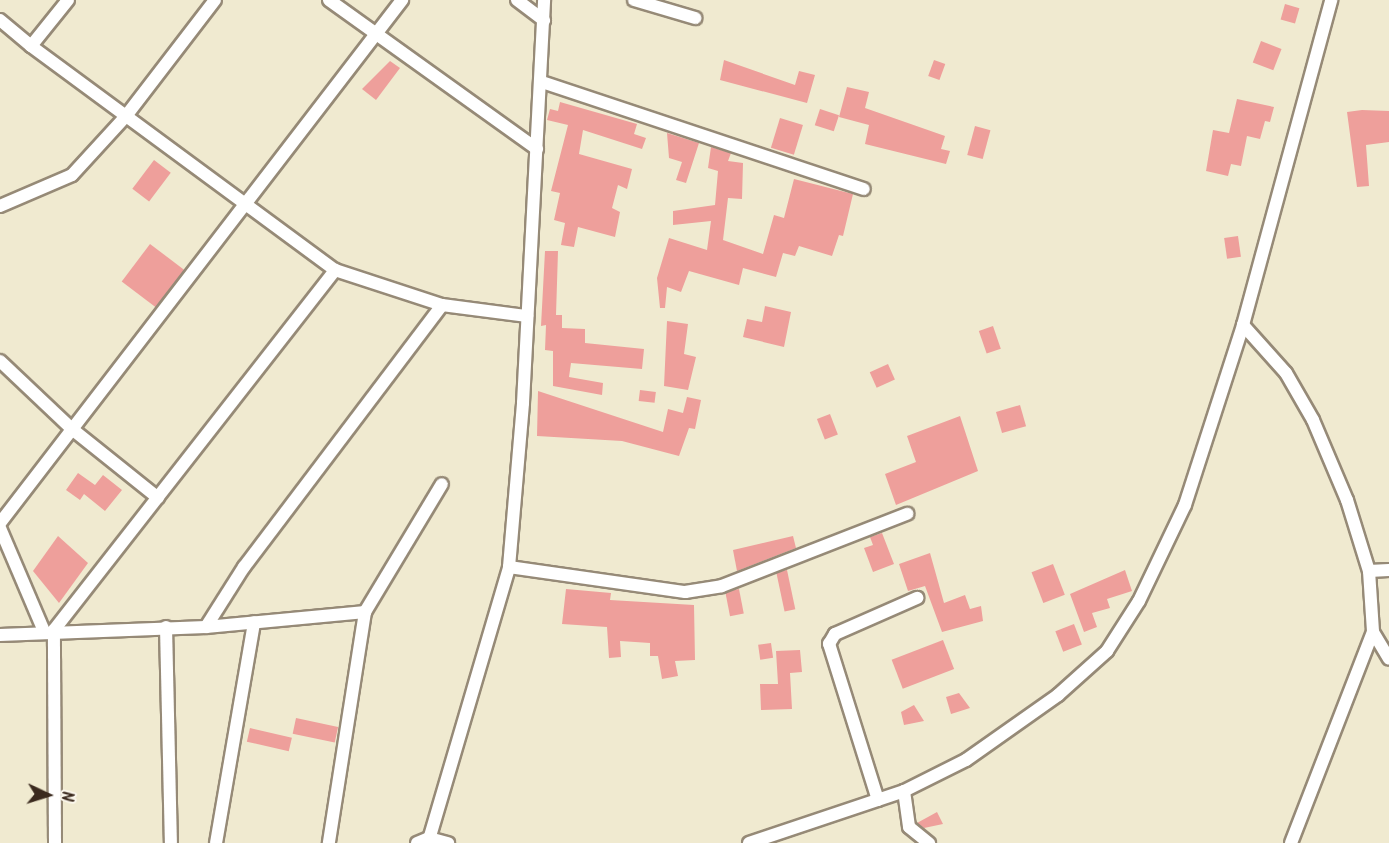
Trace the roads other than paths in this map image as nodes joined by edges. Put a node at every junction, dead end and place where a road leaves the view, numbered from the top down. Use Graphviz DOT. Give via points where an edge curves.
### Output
graph roads {
  1 [pos="68,0"];
  2 [pos="214,0"];
  3 [pos="329,0"];
  4 [pos="402,0"];
  5 [pos="517,0"];
  6 [pos="544,0"];
  7 [pos="634,0"];
  8 [pos="1331,0"];
  9 [pos="695,18"];
  10 [pos="0,20"];
  11 [pos="544,20"];
  12 [pos="374,33"];
  13 [pos="31,46"];
  14 [pos="542,82"];
  15 [pos="126,116"];
  16 [pos="537,149"];
  17 [pos="864,189"];
  18 [pos="248,201"];
  19 [pos="0,206"];
  20 [pos="335,270"];
  21 [pos="442,305"];
  22 [pos="527,316"];
  23 [pos="1243,325"];
  24 [pos="0,361"];
  25 [pos="72,429"];
  26 [pos="442,484"];
  27 [pos="158,498"];
  28 [pos="907,514"];
  29 [pos="0,523"];
  30 [pos="0,528"];
  31 [pos="509,567"];
  32 [pos="1389,570"];
  33 [pos="1369,571"];
  34 [pos="917,598"];
  35 [pos="365,612"];
  36 [pos="254,622"];
  37 [pos="166,627"];
  38 [pos="206,627"];
  39 [pos="49,630"];
  40 [pos="1373,632"];
  41 [pos="0,635"];
  42 [pos="1389,660"];
  43 [pos="904,790"];
  44 [pos="878,800"];
  45 [pos="429,840"];
  46 [pos="56,843"];
  47 [pos="171,843"];
  48 [pos="216,843"];
  49 [pos="329,843"];
  50 [pos="417,843"];
  51 [pos="448,843"];
  52 [pos="749,843"];
  53 [pos="929,843"];
  54 [pos="1291,843"];
  1 -- 13 [label="street"];
  2 -- 15 [label="street"];
  3 -- 12 [label="street"];
  4 -- 12 [label="street"];
  5 -- 11 [label="street"];
  6 -- 11 [label="street"];
  7 -- 9 [label="street"];
  8 -- 23 [label="street"];
  10 -- 13 [label="street"];
  11 -- 14 [label="street"];
  12 -- 16 [label="street"];
  12 -- 18 [label="street"];
  13 -- 15 [label="street"];
  14 -- 16 [label="street"];
  14 -- 17 [label="street" via="689,127"];
  15 -- 18 [label="street"];
  15 -- 19 [label="street" via="72,175"];
  16 -- 22 [label="street"];
  18 -- 20 [label="street"];
  18 -- 25 [label="street"];
  20 -- 21 [label="street"];
  20 -- 27 [label="street"];
  21 -- 22 [label="street"];
  21 -- 38 [label="street" via="244,567"];
  22 -- 31 [label="street"];
  23 -- 33 [label="street" via="1286,374 1313,420"];
  23 -- 43 [label="street" via="1185,505 1139,601 1107,651 1058,695 966,760"];
  24 -- 25 [label="street"];
  25 -- 27 [label="street"];
  25 -- 29 [label="street"];
  26 -- 35 [label="street"];
  27 -- 39 [label="street"];
  28 -- 31 [label="street" via="722,586 685,592"];
  30 -- 39 [label="street"];
  31 -- 45 [label="street"];
  32 -- 33 [label="street"];
  33 -- 40 [label="street"];
  34 -- 44 [label="street" via="834,634 829,644"];
  35 -- 36 [label="street"];
  35 -- 49 [label="street"];
  36 -- 38 [label="street"];
  36 -- 48 [label="street"];
  37 -- 38 [label="street"];
  37 -- 39 [label="street"];
  37 -- 47 [label="street"];
  39 -- 41 [label="street"];
  39 -- 46 [label="street"];
  40 -- 42 [label="street"];
  40 -- 54 [label="street"];
  43 -- 44 [label="street"];
  43 -- 53 [label="street" via="909,827"];
  44 -- 52 [label="street"];
  45 -- 50 [label="street"];
  45 -- 51 [label="street"];
}
